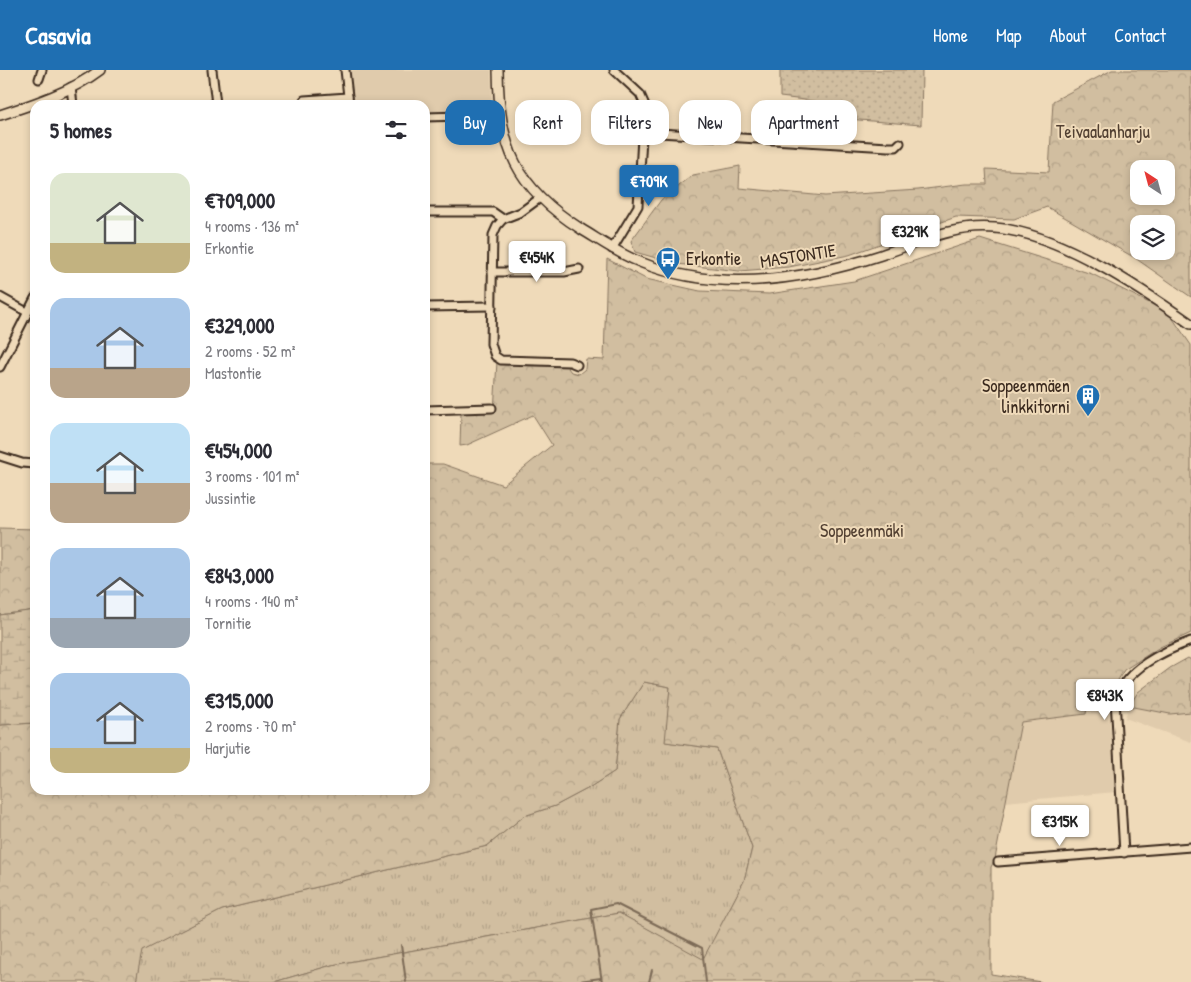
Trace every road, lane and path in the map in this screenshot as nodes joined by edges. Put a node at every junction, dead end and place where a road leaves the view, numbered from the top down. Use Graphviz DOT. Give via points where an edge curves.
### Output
graph roads {
  1 [pos="42,70"];
  2 [pos="100,70"];
  3 [pos="212,70"];
  4 [pos="345,70"];
  5 [pos="498,70"];
  6 [pos="614,70"];
  7 [pos="39,78"];
  8 [pos="71,87"];
  9 [pos="348,97"];
  10 [pos="38,100"];
  11 [pos="72,100"];
  12 [pos="216,100"];
  13 [pos="304,100"];
  14 [pos="348,100"];
  15 [pos="500,100"];
  16 [pos="643,100"];
  17 [pos="30,103"];
  18 [pos="0,115"];
  19 [pos="445,117"];
  20 [pos="430,118"];
  21 [pos="505,134"];
  22 [pos="669,134"];
  23 [pos="900,143"];
  24 [pos="643,145"];
  25 [pos="540,198"];
  26 [pos="430,212"];
  27 [pos="503,219"];
  28 [pos="612,249"];
  29 [pos="579,268"];
  30 [pos="492,272"];
  31 [pos="0,297"];
  32 [pos="492,306"];
  33 [pos="30,307"];
  34 [pos="430,307"];
  35 [pos="27,312"];
  36 [pos="1191,324"];
  37 [pos="576,365"];
  38 [pos="0,367"];
  39 [pos="492,408"];
  40 [pos="430,410"];
  41 [pos="0,456"];
  42 [pos="30,464"];
  43 [pos="1191,641"];
  44 [pos="1191,847"];
  45 [pos="1124,853"];
  46 [pos="998,862"];
  1 -- 7 [label="street"];
  2 -- 8 [label="main road"];
  3 -- 12 [label="street"];
  4 -- 9 [label="street"];
  5 -- 15 [label="main road, MASTONTIE"];
  6 -- 16 [label="street"];
  8 -- 10 [label="main road"];
  8 -- 11 [label="street"];
  9 -- 13 [label="street"];
  9 -- 14 [label="street"];
  17 -- 18 [label="main road"];
  19 -- 20 [label="street"];
  21 -- 25 [label="main road, MASTONTIE" via="516,164"];
  22 -- 23 [label="street" via="888,147 896,147"];
  24 -- 28 [label="street" via="638,206"];
  25 -- 27 [label="street" via="521,212"];
  25 -- 28 [label="main road, MASTONTIE"];
  26 -- 27 [label="street" via="493,212"];
  27 -- 30 [label="street" via="493,235"];
  28 -- 36 [label="main road, MASTONTIE" via="639,262 670,271 709,279 759,280 839,267 954,230 996,228 1028,234 1075,253 1135,286"];
  29 -- 30 [label="street" via="564,272"];
  30 -- 32 [label="street"];
  31 -- 35 [label="street"];
  32 -- 34 [label="street"];
  32 -- 37 [label="street" via="491,344 494,356 501,360 570,362"];
  33 -- 35 [label="street"];
  35 -- 38 [label="street"];
  39 -- 40 [label="street"];
  41 -- 42 [label="street"];
  43 -- 45 [label="street" via="1139,669 1122,685 1115,699"];
  44 -- 45 [label="street"];
  45 -- 46 [label="street"];
}
